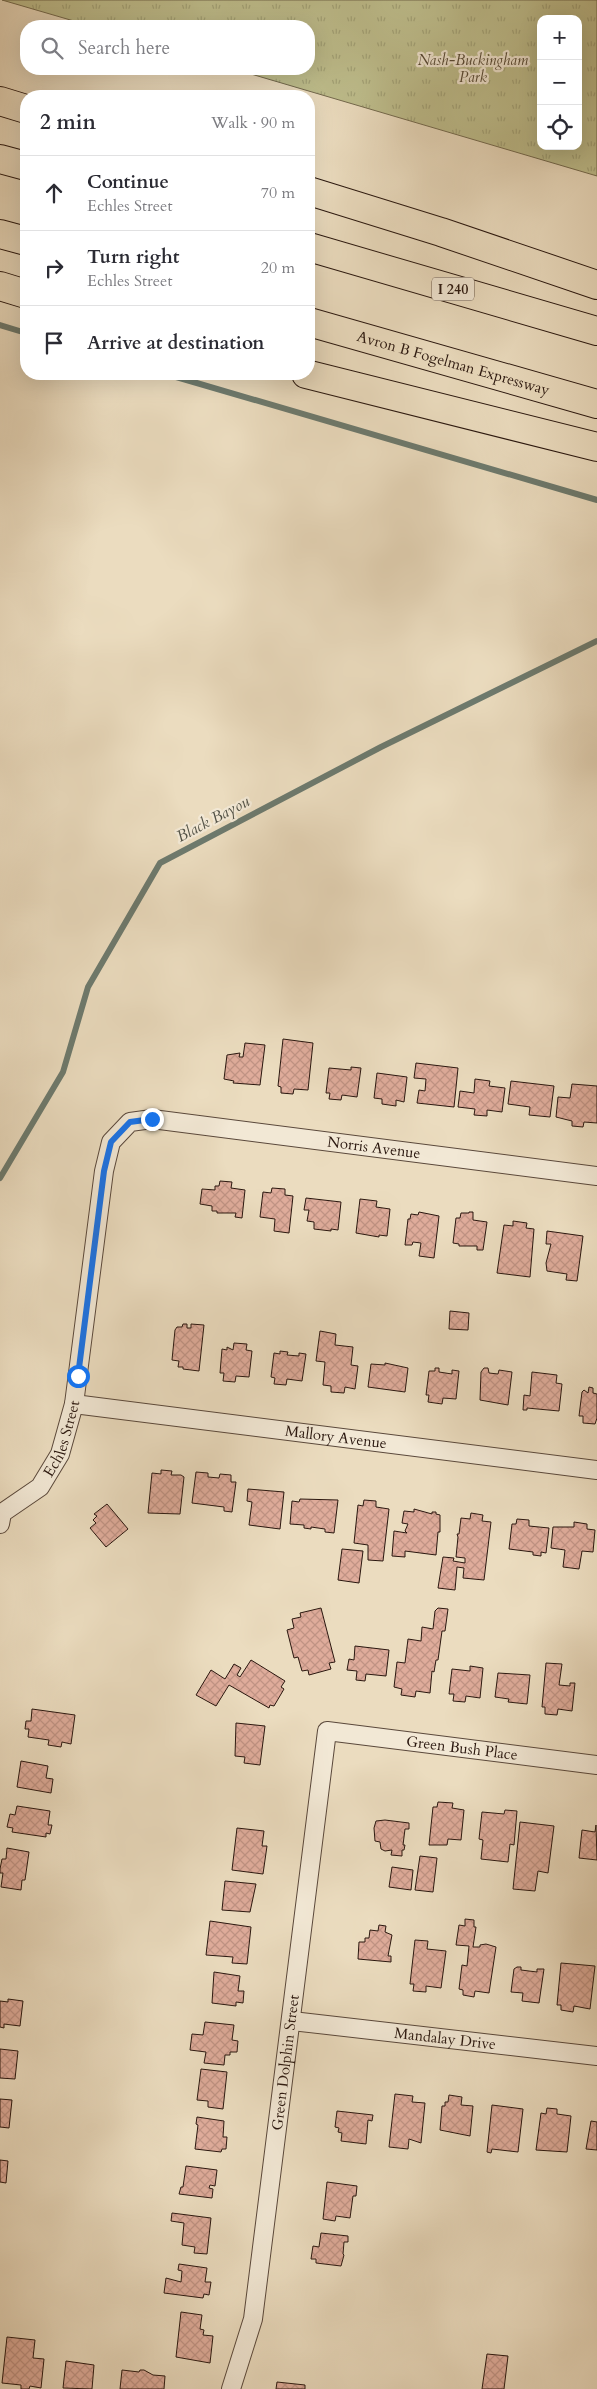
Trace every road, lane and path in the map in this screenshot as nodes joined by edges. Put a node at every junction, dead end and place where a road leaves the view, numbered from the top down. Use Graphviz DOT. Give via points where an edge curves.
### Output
graph roads {
  1 [pos="0,101"];
  2 [pos="20,107"];
  3 [pos="0,158"];
  4 [pos="20,164"];
  5 [pos="315,193"];
  6 [pos="0,234"];
  7 [pos="20,239"];
  8 [pos="315,249"];
  9 [pos="597,285"];
  10 [pos="0,286"];
  11 [pos="20,292"];
  12 [pos="315,324"];
  13 [pos="597,331"];
  14 [pos="315,376"];
  15 [pos="597,404"];
  16 [pos="597,447"];
  17 [pos="152,1119"];
  18 [pos="597,1176"];
  19 [pos="74,1404"];
  20 [pos="597,1470"];
  21 [pos="0,1524"];
  22 [pos="327,1732"];
  23 [pos="597,1765"];
  24 [pos="292,2021"];
  25 [pos="597,2056"];
  26 [pos="231,2389"];
  1 -- 2 [label="highway"];
  3 -- 4 [label="highway"];
  5 -- 9 [label="highway"];
  6 -- 7 [label="highway"];
  8 -- 13 [label="highway, I 240"];
  10 -- 11 [label="highway"];
  12 -- 15 [label="highway, Avron B Fogelman Expressway"];
  14 -- 16 [label="highway"];
  17 -- 18 [label="street, Norris Avenue"];
  17 -- 19 [label="street, Echles Street" via="130,1122 111,1142 104,1171"];
  19 -- 20 [label="street, Mallory Avenue"];
  19 -- 21 [label="street, Echles Street" via="60,1454 40,1486 2,1513"];
  22 -- 23 [label="street, Green Bush Place"];
  22 -- 24 [label="street, Green Dolphin Street"];
  24 -- 25 [label="street, Mandalay Drive"];
  24 -- 26 [label="street, Green Dolphin Street" via="252,2319"];
}
